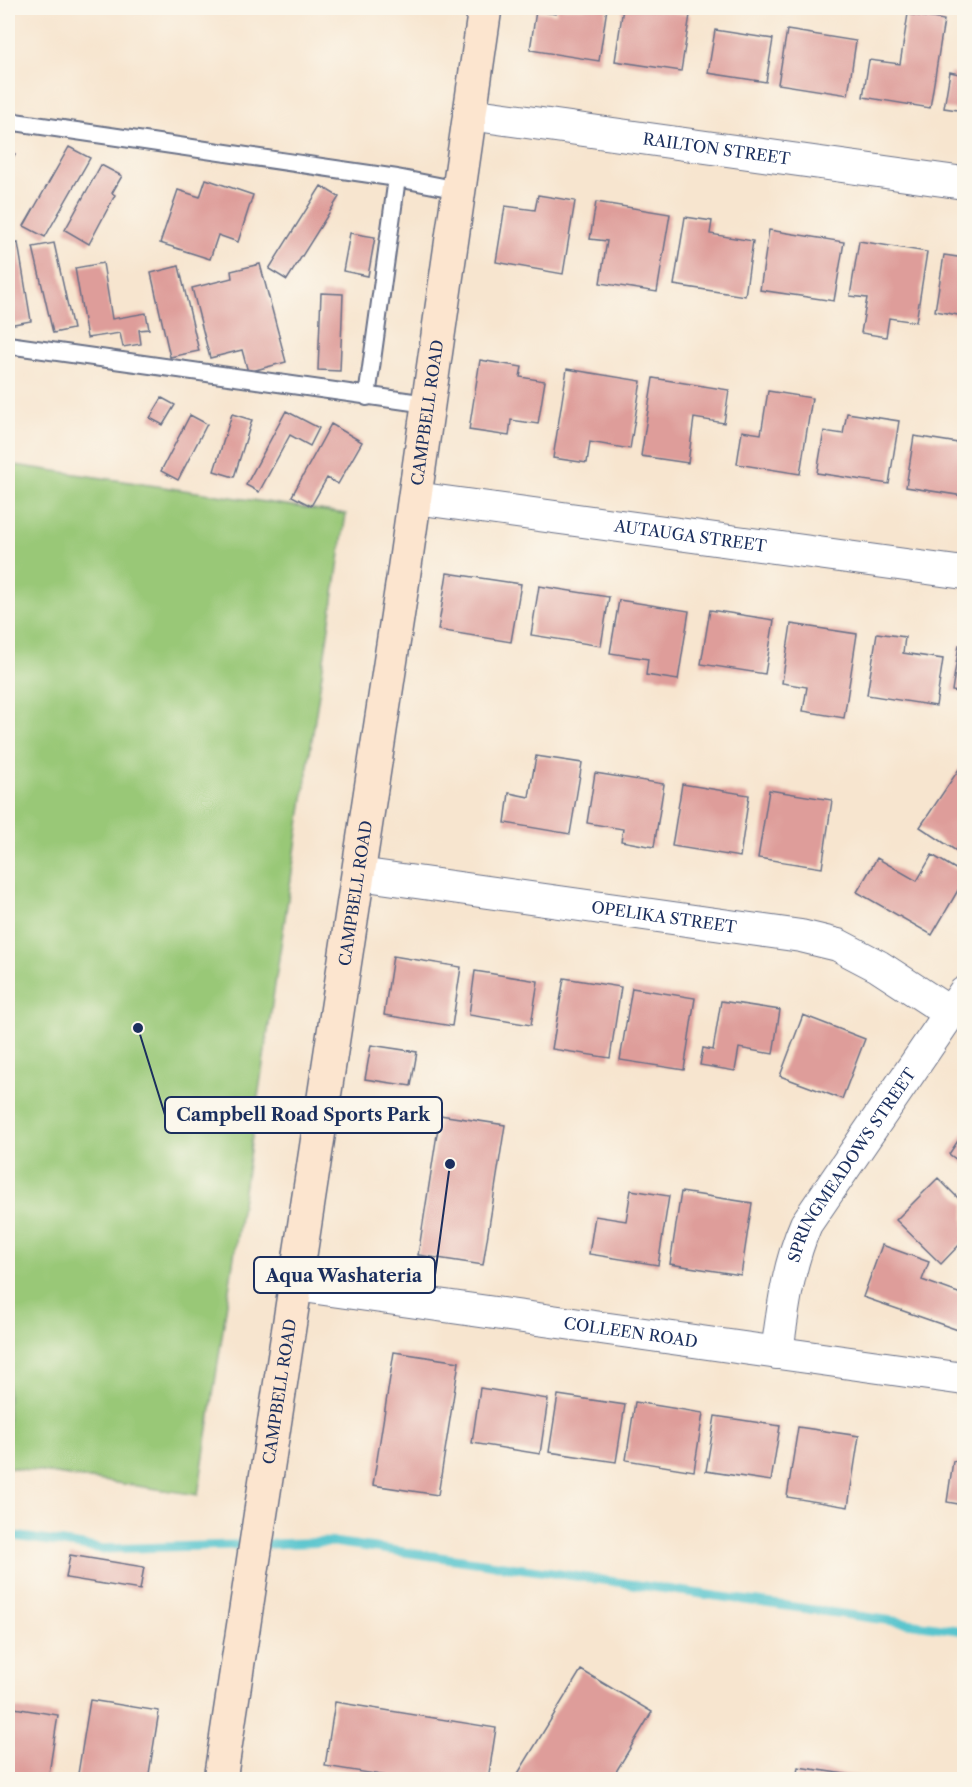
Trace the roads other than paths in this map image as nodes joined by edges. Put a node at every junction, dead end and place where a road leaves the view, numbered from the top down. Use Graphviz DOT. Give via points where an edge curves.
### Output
graph roads {
  1 [pos="485,8"];
  2 [pos="469,114"];
  3 [pos="8,121"];
  4 [pos="397,178"];
  5 [pos="964,183"];
  6 [pos="459,190"];
  7 [pos="8,345"];
  8 [pos="367,397"];
  9 [pos="427,404"];
  10 [pos="415,498"];
  11 [pos="964,573"];
  12 [pos="359,874"];
  13 [pos="957,1003"];
  14 [pos="296,1285"];
  15 [pos="777,1353"];
  16 [pos="964,1379"];
  17 [pos="220,1779"];
  1 -- 2 [label="street, CAMPBELL ROAD"];
  2 -- 5 [label="street, RAILTON STREET"];
  2 -- 6 [label="street, CAMPBELL ROAD"];
  3 -- 4 [label="lane"];
  4 -- 6 [label="lane"];
  4 -- 8 [label="lane"];
  6 -- 9 [label="street, CAMPBELL ROAD"];
  7 -- 8 [label="lane"];
  8 -- 9 [label="lane"];
  9 -- 10 [label="street, CAMPBELL ROAD"];
  10 -- 11 [label="street, AUTAUGA STREET"];
  10 -- 12 [label="street, CAMPBELL ROAD"];
  12 -- 13 [label="street, OPELIKA STREET" via="801,936 838,945"];
  12 -- 14 [label="street, CAMPBELL ROAD"];
  13 -- 15 [label="street, SPRINGMEADOWS STREET" via="806,1224 786,1283"];
  14 -- 15 [label="street, COLLEEN ROAD"];
  14 -- 17 [label="street, CAMPBELL ROAD"];
  15 -- 16 [label="street, COLLEEN ROAD"];
}
